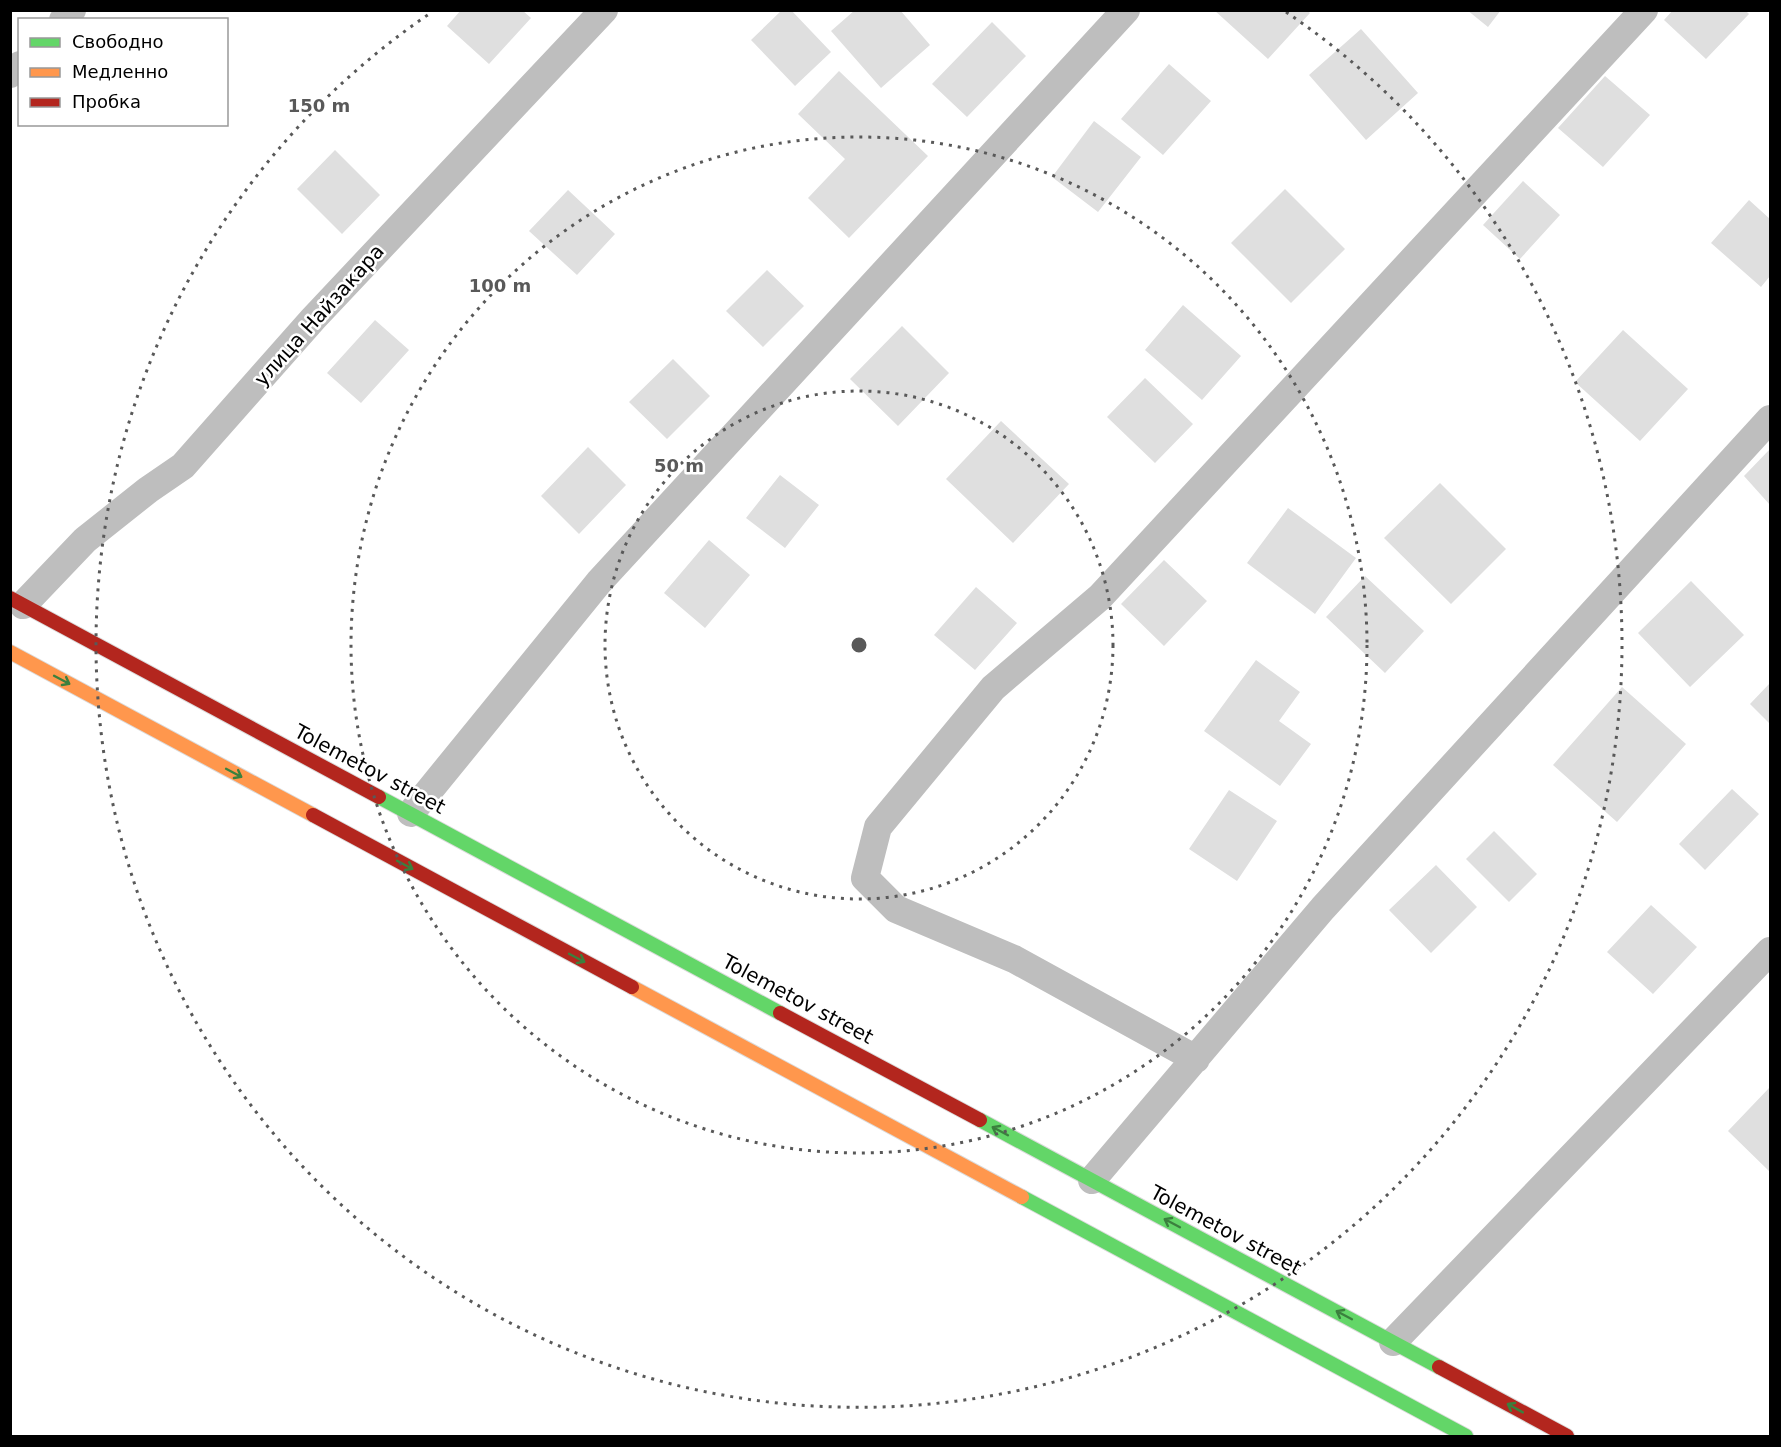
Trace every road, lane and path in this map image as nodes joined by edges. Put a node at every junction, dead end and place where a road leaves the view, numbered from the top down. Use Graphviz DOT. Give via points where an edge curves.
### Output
graph roads {
  1 [pos="604,10"];
  2 [pos="1126,10"];
  3 [pos="1644,10"];
  4 [pos="1770,419"];
  5 [pos="17,601"];
  6 [pos="10,652"];
  7 [pos="411,813"];
  8 [pos="1770,951"];
  9 [pos="1196,1059"];
  10 [pos="1092,1180"];
  11 [pos="1393,1342"];
  12 [pos="1466,1437"];
  13 [pos="1567,1437"];
  1 -- 5 [label="street, улица Найзакара" via="313,319 183,466 85,540"];
  2 -- 7 [label="street" via="599,582"];
  3 -- 9 [label="street" via="1100,597 993,688 878,827 865,878 896,909 1014,959"];
  4 -- 9 [label="street" via="1323,908"];
  5 -- 7 [label="main road, Tolemetov street"];
  6 -- 12 [label="main road, one-way"];
  10 -- 7 [label="main road, Tolemetov street, one-way"];
  8 -- 11 [label="street"];
  9 -- 10 [label="street"];
  11 -- 10 [label="main road, Tolemetov street, one-way"];
  13 -- 11 [label="main road, Tolemetov street, one-way"];
}
